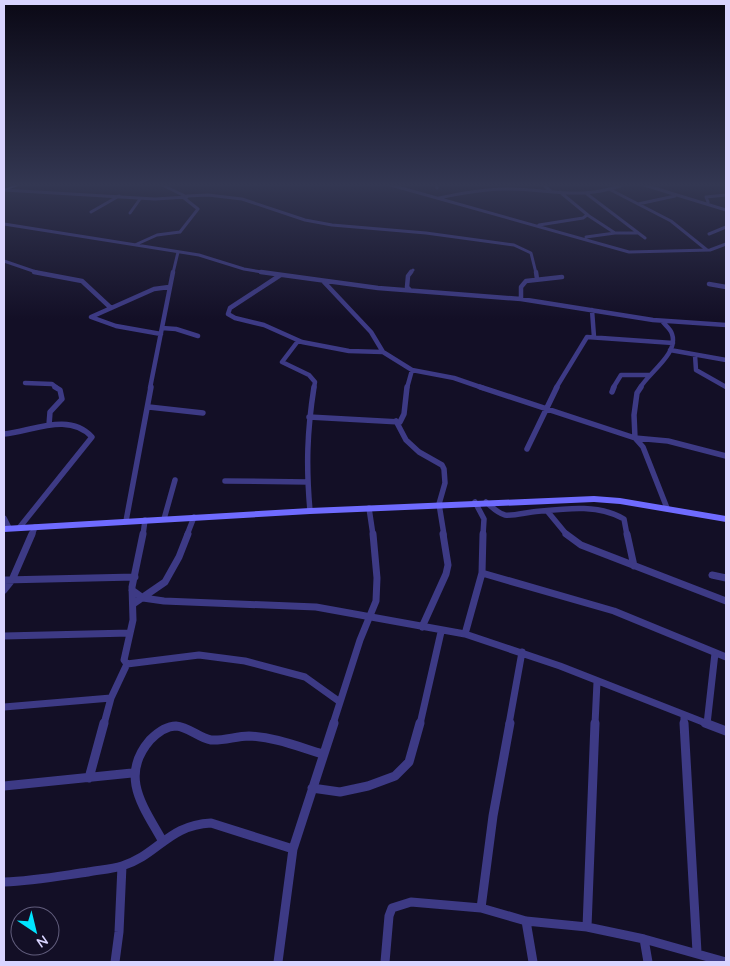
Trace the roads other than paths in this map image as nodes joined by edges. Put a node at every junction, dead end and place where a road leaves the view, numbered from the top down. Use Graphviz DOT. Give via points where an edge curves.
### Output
graph roads {
  1 [pos="36,229"];
  2 [pos="184,229"];
  3 [pos="380,229"];
  4 [pos="549,229"];
  5 [pos="609,229"];
  6 [pos="634,229"];
  7 [pos="681,229"];
  8 [pos="721,229"];
  9 [pos="638,232"];
  10 [pos="615,233"];
  11 [pos="709,234"];
  12 [pos="582,238"];
  13 [pos="645,238"];
  14 [pos="726,244"];
  15 [pos="137,245"];
  16 [pos="708,250"];
  17 [pos="178,252"];
  18 [pos="4,261"];
  19 [pos="413,270"];
  20 [pos="280,276"];
  21 [pos="562,276"];
  22 [pos="536,279"];
  23 [pos="324,282"];
  24 [pos="710,284"];
  25 [pos="169,287"];
  26 [pos="726,287"];
  27 [pos="410,290"];
  28 [pos="521,300"];
  29 [pos="111,308"];
  30 [pos="592,310"];
  31 [pos="662,321"];
  32 [pos="726,325"];
  33 [pos="161,331"];
  34 [pos="198,336"];
  35 [pos="594,337"];
  36 [pos="298,340"];
  37 [pos="673,344"];
  38 [pos="670,350"];
  39 [pos="383,352"];
  40 [pos="695,355"];
  41 [pos="726,360"];
  42 [pos="412,370"];
  43 [pos="650,375"];
  44 [pos="24,383"];
  45 [pos="726,387"];
  46 [pos="612,392"];
  47 [pos="148,407"];
  48 [pos="548,410"];
  49 [pos="203,413"];
  50 [pos="309,417"];
  51 [pos="396,422"];
  52 [pos="49,425"];
  53 [pos="4,434"];
  54 [pos="635,438"];
  55 [pos="526,449"];
  56 [pos="726,456"];
  57 [pos="175,480"];
  58 [pos="225,481"];
  59 [pos="308,482"];
  60 [pos="475,502"];
  61 [pos="486,502"];
  62 [pos="439,504"];
  63 [pos="369,508"];
  64 [pos="667,508"];
  65 [pos="310,510"];
  66 [pos="548,512"];
  67 [pos="194,517"];
  68 [pos="4,518"];
  69 [pos="164,519"];
  70 [pos="726,519"];
  71 [pos="145,520"];
  72 [pos="126,521"];
  73 [pos="35,527"];
  74 [pos="6,528"];
  75 [pos="20,528"];
  76 [pos="634,566"];
  77 [pos="482,574"];
  78 [pos="712,575"];
  79 [pos="135,577"];
  80 [pos="726,578"];
  81 [pos="4,580"];
  82 [pos="12,580"];
  83 [pos="4,590"];
  84 [pos="132,590"];
  85 [pos="143,598"];
  86 [pos="726,601"];
  87 [pos="133,604"];
  88 [pos="371,617"];
  89 [pos="422,627"];
  90 [pos="440,632"];
  91 [pos="130,633"];
  92 [pos="465,634"];
  93 [pos="4,636"];
  94 [pos="522,652"];
  95 [pos="715,653"];
  96 [pos="726,657"];
  97 [pos="127,664"];
  98 [pos="597,682"];
  99 [pos="111,698"];
  100 [pos="340,702"];
  101 [pos="4,707"];
  102 [pos="684,716"];
  103 [pos="707,724"];
  104 [pos="726,731"];
  105 [pos="323,754"];
  106 [pos="132,773"];
  107 [pos="89,778"];
  108 [pos="4,786"];
  109 [pos="312,788"];
  110 [pos="162,840"];
  111 [pos="293,849"];
  112 [pos="122,866"];
  113 [pos="4,882"];
  114 [pos="481,908"];
  115 [pos="526,921"];
  116 [pos="587,927"];
  117 [pos="644,939"];
  118 [pos="697,952"];
  119 [pos="114,962"];
  120 [pos="278,962"];
  121 [pos="385,962"];
  122 [pos="533,962"];
  123 [pos="648,962"];
  124 [pos="726,962"];
  1 -- 15 [label="street"];
  2 -- 15 [label="street" via="178,233 157,235"];
  3 -- 22 [label="street" via="514,245 531,253"];
  4 -- 12 [label="street"];
  5 -- 10 [label="street"];
  6 -- 9 [label="street"];
  7 -- 16 [label="street"];
  8 -- 11 [label="street"];
  9 -- 10 [label="street"];
  9 -- 13 [label="street"];
  10 -- 12 [label="street"];
  12 -- 16 [label="street" via="629,252"];
  14 -- 16 [label="street"];
  15 -- 17 [label="street"];
  17 -- 20 [label="street"];
  17 -- 25 [label="street"];
  18 -- 29 [label="street" via="37,274 82,281"];
  19 -- 27 [label="street" via="407,281"];
  20 -- 23 [label="street"];
  20 -- 36 [label="street" via="230,308 228,314"];
  21 -- 22 [label="street"];
  22 -- 28 [label="street" via="522,284"];
  23 -- 27 [label="street"];
  23 -- 39 [label="street" via="362,322"];
  24 -- 26 [label="street"];
  25 -- 29 [label="street" via="154,289"];
  25 -- 33 [label="street"];
  27 -- 28 [label="street"];
  28 -- 30 [label="street"];
  29 -- 33 [label="street" via="91,317 116,326"];
  30 -- 31 [label="street"];
  30 -- 35 [label="street"];
  31 -- 32 [label="street"];
  31 -- 37 [label="street" via="672,334"];
  33 -- 34 [label="street"];
  33 -- 47 [label="street"];
  35 -- 37 [label="street"];
  35 -- 48 [label="street" via="585,339 557,386"];
  36 -- 39 [label="street" via="349,351"];
  36 -- 50 [label="street" via="282,362 315,382"];
  37 -- 38 [label="street"];
  38 -- 40 [label="street"];
  38 -- 43 [label="street"];
  39 -- 42 [label="street"];
  40 -- 41 [label="street"];
  40 -- 45 [label="street" via="696,370"];
  42 -- 48 [label="street" via="454,378"];
  42 -- 51 [label="street" via="407,376 403,419"];
  43 -- 46 [label="street" via="621,375"];
  43 -- 54 [label="street" via="642,384 635,402"];
  44 -- 52 [label="street" via="52,384 60,390 62,399 50,412"];
  47 -- 49 [label="street"];
  47 -- 72 [label="street"];
  48 -- 54 [label="street"];
  48 -- 55 [label="street"];
  50 -- 51 [label="street"];
  50 -- 59 [label="street"];
  51 -- 62 [label="street" via="406,440 442,465 445,483"];
  52 -- 53 [label="street" via="28,432"];
  52 -- 75 [label="street" via="70,423 89,433 91,441"];
  54 -- 56 [label="street" via="668,441"];
  54 -- 64 [label="street" via="643,447"];
  57 -- 69 [label="street"];
  58 -- 59 [label="street"];
  59 -- 65 [label="street"];
  60 -- 61 [label="main road"];
  60 -- 62 [label="main road"];
  60 -- 77 [label="street" via="484,519"];
  61 -- 64 [label="main road" via="594,499"];
  61 -- 66 [label="street" via="500,514"];
  62 -- 63 [label="main road"];
  62 -- 89 [label="street" via="448,565"];
  63 -- 65 [label="main road"];
  63 -- 88 [label="street" via="377,575"];
  64 -- 70 [label="main road"];
  65 -- 67 [label="main road"];
  66 -- 76 [label="street" via="569,537 581,545"];
  66 -- 76 [label="street" via="607,510 620,516 624,519"];
  67 -- 69 [label="main road"];
  67 -- 85 [label="street" via="170,574 155,591"];
  68 -- 74 [label="street"];
  69 -- 71 [label="main road"];
  71 -- 72 [label="main road"];
  71 -- 79 [label="street"];
  72 -- 73 [label="main road"];
  73 -- 75 [label="main road"];
  73 -- 82 [label="street"];
  74 -- 75 [label="main road"];
  76 -- 86 [label="street"];
  77 -- 92 [label="street"];
  77 -- 95 [label="street" via="614,612"];
  78 -- 80 [label="street"];
  79 -- 82 [label="street"];
  79 -- 84 [label="street"];
  81 -- 82 [label="street"];
  82 -- 83 [label="street"];
  84 -- 85 [label="street"];
  84 -- 87 [label="street"];
  85 -- 87 [label="street"];
  85 -- 88 [label="street" via="316,607"];
  87 -- 91 [label="street"];
  88 -- 89 [label="street"];
  88 -- 100 [label="street"];
  89 -- 90 [label="street"];
  90 -- 92 [label="street"];
  90 -- 109 [label="street" via="426,702 408,762 395,776 368,786 340,792"];
  91 -- 93 [label="street"];
  91 -- 97 [label="street" via="124,660"];
  92 -- 94 [label="street"];
  94 -- 98 [label="street"];
  94 -- 114 [label="street" via="493,816"];
  95 -- 96 [label="street"];
  95 -- 103 [label="street"];
  97 -- 99 [label="street"];
  97 -- 100 [label="street" via="199,655 245,661 305,677"];
  98 -- 102 [label="street"];
  98 -- 116 [label="street"];
  99 -- 101 [label="street"];
  99 -- 107 [label="street"];
  100 -- 105 [label="street"];
  102 -- 103 [label="street"];
  102 -- 118 [label="street"];
  103 -- 104 [label="street"];
  105 -- 106 [label="street" via="251,736 222,741 205,739 176,725 150,740 140,752"];
  105 -- 109 [label="street"];
  106 -- 107 [label="street"];
  106 -- 110 [label="street" via="140,800"];
  107 -- 108 [label="street"];
  109 -- 111 [label="street"];
  110 -- 111 [label="street" via="175,830 197,823 211,823"];
  110 -- 112 [label="street" via="136,861"];
  111 -- 120 [label="street"];
  112 -- 113 [label="street" via="33,881"];
  112 -- 119 [label="street"];
  114 -- 115 [label="street"];
  114 -- 121 [label="street" via="411,902 399,904 388,916"];
  115 -- 116 [label="street"];
  115 -- 122 [label="street"];
  116 -- 117 [label="street"];
  117 -- 118 [label="street"];
  117 -- 123 [label="street"];
  118 -- 124 [label="street"];
}
